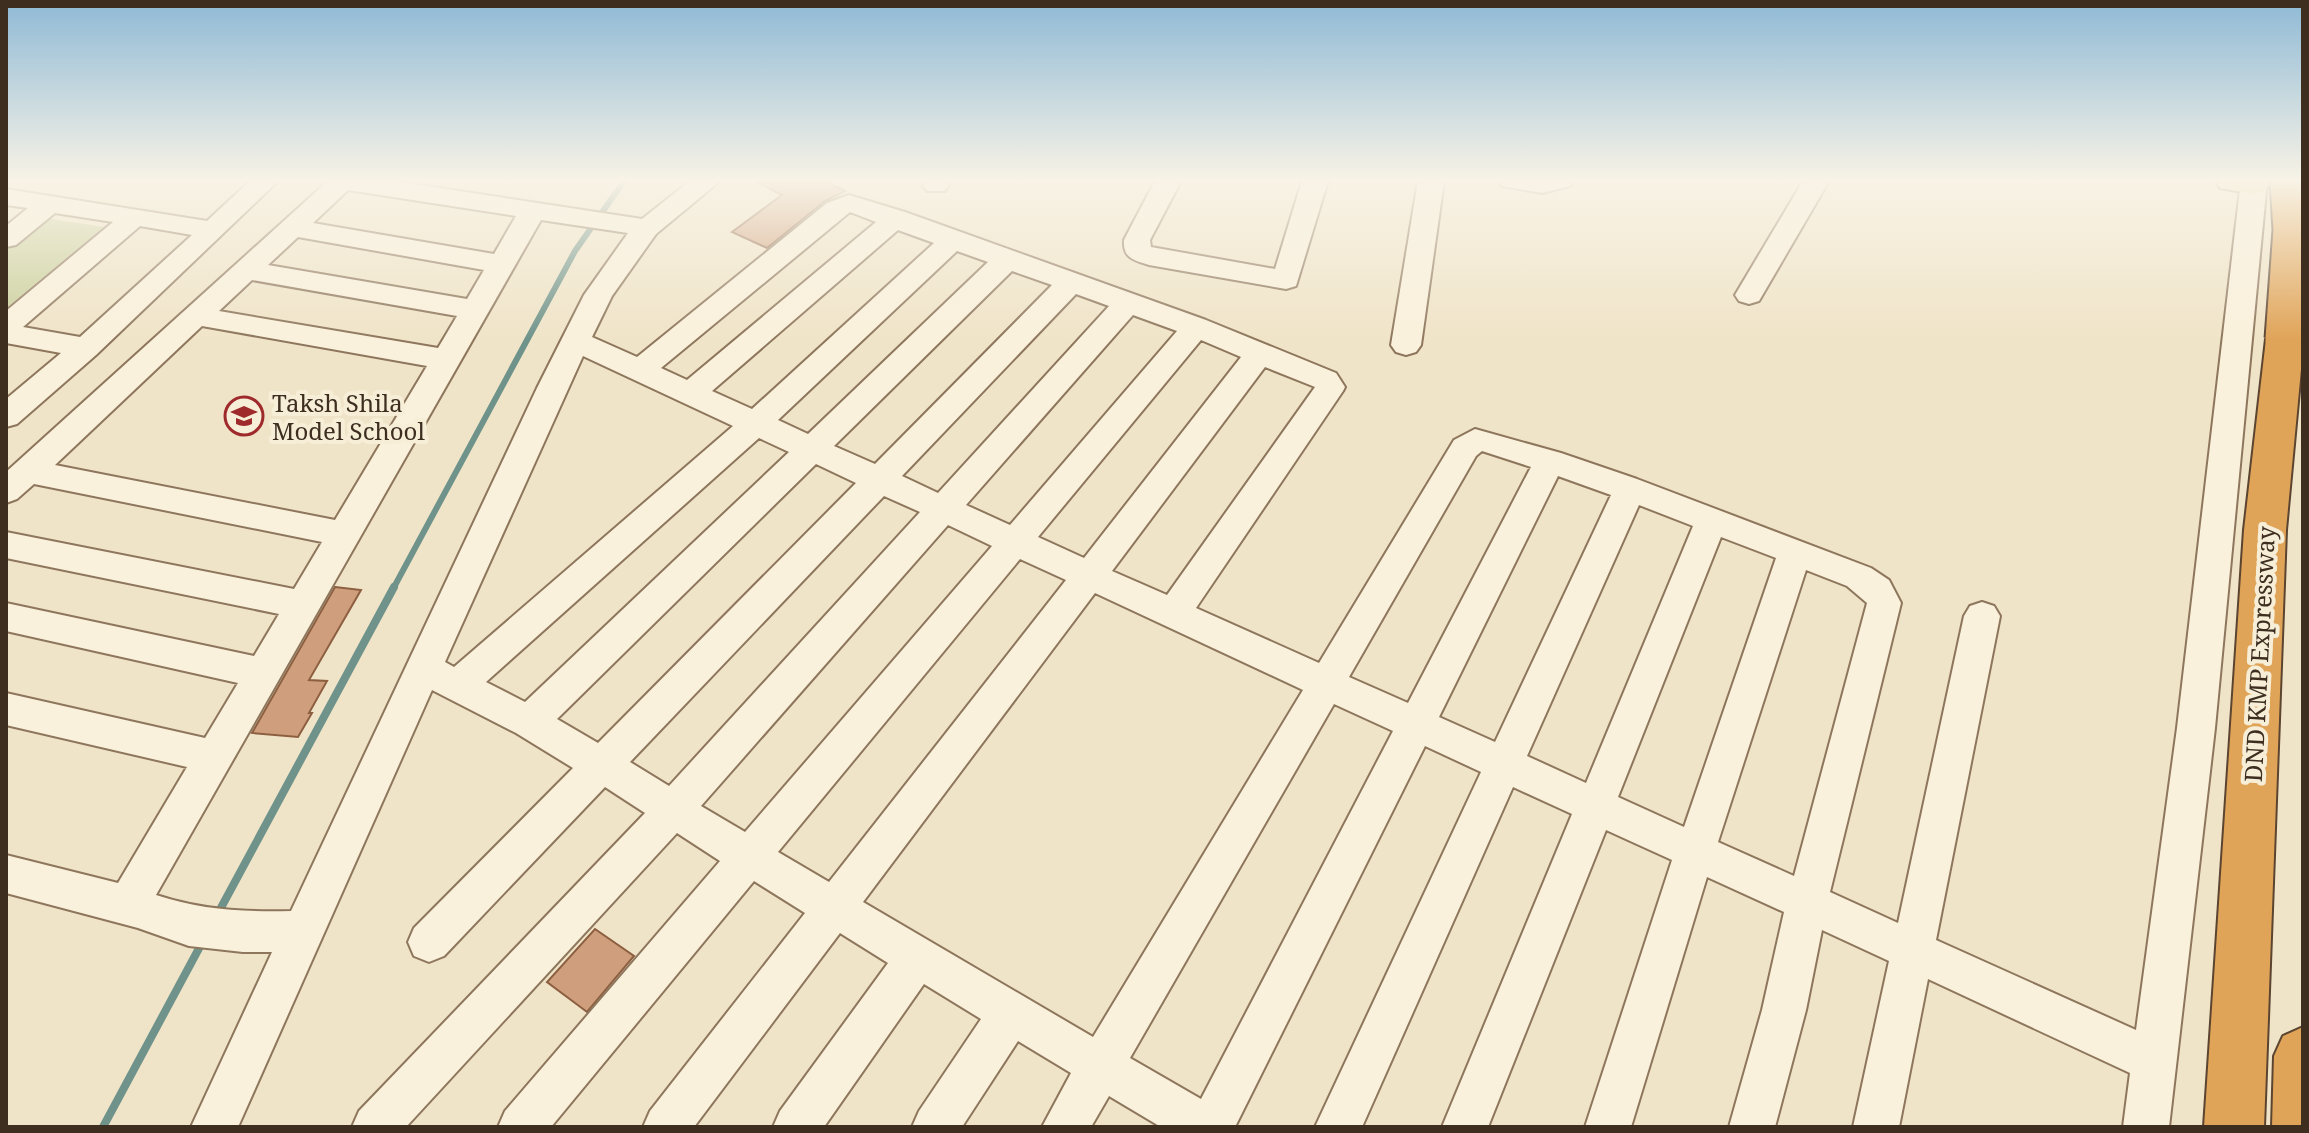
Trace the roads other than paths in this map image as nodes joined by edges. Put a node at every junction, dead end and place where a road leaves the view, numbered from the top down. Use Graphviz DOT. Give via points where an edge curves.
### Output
graph roads {
  1 [pos="115,234"];
  2 [pos="210,234"];
  3 [pos="285,234"];
  4 [pos="325,234"];
  5 [pos="519,234"];
  6 [pos="642,234"];
  7 [pos="806,234"];
  8 [pos="877,234"];
  9 [pos="940,234"];
  10 [pos="1140,234"];
  11 [pos="1300,234"];
  12 [pos="1423,234"];
  13 [pos="1785,234"];
  14 [pos="2247,234"];
  15 [pos="2293,234"];
  16 [pos="954,239"];
  17 [pos="2247,241"];
  18 [pos="2303,256"];
  19 [pos="1007,260"];
  20 [pos="501,264"];
  21 [pos="246,270"];
  22 [pos="1071,283"];
  23 [pos="1749,295"];
  24 [pos="1128,303"];
  25 [pos="475,310"];
  26 [pos="196,316"];
  27 [pos="6,326"];
  28 [pos="1196,327"];
  29 [pos="6,333"];
  30 [pos="575,341"];
  31 [pos="1406,345"];
  32 [pos="86,348"];
  33 [pos="1261,352"];
  34 [pos="446,359"];
  35 [pos="640,370"];
  36 [pos="691,393"];
  37 [pos="7,414"];
  38 [pos="756,423"];
  39 [pos="814,450"];
  40 [pos="1550,461"];
  41 [pos="879,479"];
  42 [pos="17,481"];
  43 [pos="1630,490"];
  44 [pos="945,509"];
  45 [pos="1712,519"];
  46 [pos="344,534"];
  47 [pos="1017,542"];
  48 [pos="6,545"];
  49 [pos="1795,552"];
  50 [pos="1090,575"];
  51 [pos="302,605"];
  52 [pos="1173,613"];
  53 [pos="1982,616"];
  54 [pos="6,617"];
  55 [pos="263,673"];
  56 [pos="442,677"];
  57 [pos="1325,682"];
  58 [pos="6,709"];
  59 [pos="529,722"];
  60 [pos="1414,724"];
  61 [pos="214,757"];
  62 [pos="602,765"];
  63 [pos="1505,765"];
  64 [pos="1594,806"];
  65 [pos="673,810"];
  66 [pos="1695,852"];
  67 [pos="749,857"];
  68 [pos="6,874"];
  69 [pos="1807,903"];
  70 [pos="128,905"];
  71 [pos="836,908"];
  72 [pos="304,931"];
  73 [pos="429,942"];
  74 [pos="1912,951"];
  75 [pos="919,956"];
  76 [pos="1010,1014"];
  77 [pos="2303,1056"];
  78 [pos="2153,1060"];
  79 [pos="1099,1068"];
  80 [pos="214,1127"];
  81 [pos="375,1127"];
  82 [pos="521,1127"];
  83 [pos="666,1127"];
  84 [pos="796,1127"];
  85 [pos="935,1127"];
  86 [pos="1065,1127"];
  87 [pos="1204,1127"];
  88 [pos="1211,1127"];
  89 [pos="1338,1127"];
  90 [pos="1465,1127"];
  91 [pos="1608,1127"];
  92 [pos="1752,1127"];
  93 [pos="1876,1127"];
  94 [pos="2146,1127"];
  95 [pos="2234,1127"];
  96 [pos="2302,1127"];
  1 -- 27 [label="street"];
  2 -- 32 [label="street"];
  3 -- 21 [label="street"];
  4 -- 20 [label="street"];
  5 -- 20 [label="street"];
  6 -- 30 [label="street" via="613,272"];
  7 -- 35 [label="street"];
  8 -- 36 [label="street"];
  9 -- 16 [label="street"];
  10 -- 11 [label="street" via="1137,251 1149,256 1286,280"];
  12 -- 31 [label="street"];
  13 -- 23 [label="street"];
  14 -- 17 [label="street"];
  15 -- 95 [label="highway, DND KMP Expressway, bridge" via="2265,530"];
  16 -- 19 [label="street"];
  16 -- 38 [label="street"];
  17 -- 18 [label="street"];
  17 -- 78 [label="street" via="2196,728"];
  19 -- 22 [label="street"];
  19 -- 39 [label="street"];
  20 -- 25 [label="street"];
  21 -- 25 [label="street"];
  21 -- 26 [label="street"];
  22 -- 24 [label="street"];
  22 -- 41 [label="street"];
  24 -- 28 [label="street"];
  24 -- 44 [label="street"];
  25 -- 34 [label="street"];
  26 -- 34 [label="street"];
  26 -- 42 [label="street"];
  28 -- 33 [label="street"];
  28 -- 47 [label="street"];
  29 -- 32 [label="street"];
  30 -- 35 [label="street"];
  30 -- 56 [label="street"];
  32 -- 37 [label="street"];
  33 -- 50 [label="street"];
  33 -- 52 [label="street" via="1320,377 1330,387"];
  34 -- 46 [label="street"];
  35 -- 36 [label="street"];
  36 -- 38 [label="street"];
  38 -- 39 [label="street"];
  38 -- 56 [label="street"];
  39 -- 41 [label="street"];
  39 -- 59 [label="street"];
  40 -- 43 [label="street"];
  40 -- 57 [label="street" via="1483,440 1470,443"];
  40 -- 60 [label="street"];
  41 -- 44 [label="street"];
  41 -- 62 [label="street"];
  42 -- 46 [label="street"];
  43 -- 45 [label="street"];
  43 -- 63 [label="street"];
  44 -- 47 [label="street"];
  44 -- 65 [label="street"];
  45 -- 49 [label="street"];
  45 -- 64 [label="street"];
  46 -- 51 [label="street"];
  47 -- 50 [label="street"];
  47 -- 67 [label="street"];
  48 -- 51 [label="street"];
  49 -- 66 [label="street"];
  49 -- 69 [label="street" via="1859,577 1884,603"];
  50 -- 52 [label="street"];
  50 -- 71 [label="street"];
  51 -- 55 [label="street"];
  52 -- 57 [label="street"];
  53 -- 74 [label="street"];
  54 -- 55 [label="street"];
  55 -- 61 [label="street"];
  56 -- 59 [label="street"];
  56 -- 72 [label="street"];
  57 -- 60 [label="street"];
  57 -- 79 [label="street"];
  58 -- 61 [label="street"];
  59 -- 62 [label="street"];
  60 -- 63 [label="street"];
  60 -- 88 [label="street"];
  61 -- 70 [label="street"];
  62 -- 65 [label="street"];
  62 -- 73 [label="street"];
  63 -- 64 [label="street"];
  63 -- 89 [label="street"];
  64 -- 66 [label="street"];
  64 -- 90 [label="street"];
  65 -- 67 [label="street"];
  65 -- 81 [label="street"];
  66 -- 69 [label="street"];
  66 -- 91 [label="street"];
  67 -- 71 [label="street"];
  67 -- 82 [label="street"];
  68 -- 70 [label="street"];
  69 -- 74 [label="street"];
  69 -- 92 [label="street"];
  70 -- 72 [label="street" via="189,926"];
  71 -- 75 [label="street"];
  71 -- 83 [label="street"];
  72 -- 80 [label="street"];
  74 -- 78 [label="street"];
  74 -- 93 [label="street"];
  75 -- 76 [label="street"];
  75 -- 84 [label="street"];
  76 -- 79 [label="street"];
  76 -- 85 [label="street"];
  77 -- 96 [label="highway"];
  78 -- 94 [label="street"];
  79 -- 86 [label="street"];
  79 -- 87 [label="street"];
}
